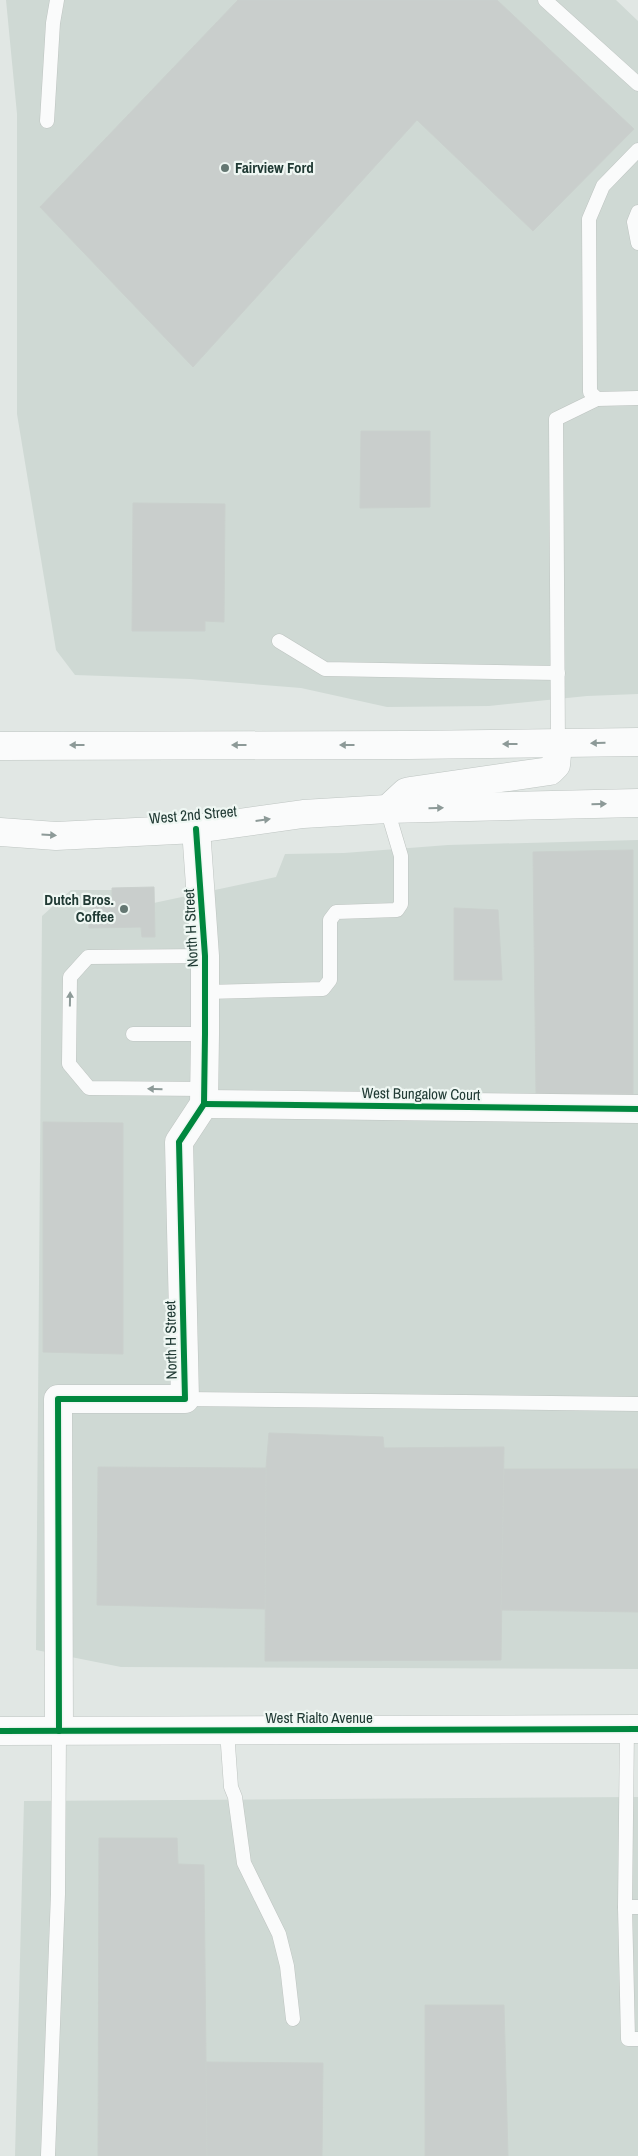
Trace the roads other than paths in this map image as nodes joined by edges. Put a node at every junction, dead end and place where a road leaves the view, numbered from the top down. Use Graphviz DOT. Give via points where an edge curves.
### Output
graph roads {
  1 [pos="57,0"];
  2 [pos="545,0"];
  3 [pos="638,84"];
  4 [pos="47,121"];
  5 [pos="638,150"];
  6 [pos="638,212"];
  7 [pos="638,242"];
  8 [pos="638,398"];
  9 [pos="597,399"];
  10 [pos="279,641"];
  11 [pos="558,674"];
  12 [pos="638,742"];
  13 [pos="558,744"];
  14 [pos="0,746"];
  15 [pos="638,803"];
  16 [pos="387,809"];
  17 [pos="196,830"];
  18 [pos="0,832"];
  19 [pos="205,956"];
  20 [pos="206,992"];
  21 [pos="133,1034"];
  22 [pos="205,1034"];
  23 [pos="204,1097"];
  24 [pos="638,1108"];
  25 [pos="185,1398"];
  26 [pos="638,1404"];
  27 [pos="632,1728"];
  28 [pos="0,1731"];
  29 [pos="59,1731"];
  30 [pos="227,1731"];
  31 [pos="632,1907"];
  32 [pos="293,2019"];
  33 [pos="638,2039"];
  34 [pos="48,2155"];
  1 -- 4 [label="lane"];
  2 -- 3 [label="lane"];
  5 -- 9 [label="lane" via="603,186 589,219 590,392"];
  6 -- 7 [label="lane" via="634,222"];
  8 -- 9 [label="lane"];
  9 -- 11 [label="lane" via="556,418"];
  10 -- 11 [label="lane" via="325,669"];
  11 -- 13 [label="lane"];
  12 -- 13 [label="street, one-way"];
  13 -- 14 [label="street, one-way"];
  13 -- 16 [label="street" via="556,765 550,771 408,791"];
  16 -- 15 [label="street, West 2nd Street, one-way"];
  17 -- 16 [label="street, West 2nd Street, one-way" via="303,814"];
  16 -- 20 [label="lane" via="401,856 401,904 397,910 336,912 330,920 330,980 323,989"];
  18 -- 17 [label="street, West 2nd Street, one-way" via="56,836"];
  17 -- 19 [label="street, North H Street"];
  19 -- 20 [label="street, North H Street"];
  23 -- 19 [label="lane, one-way" via="89,1088 69,1064 69,1045 70,977 88,958"];
  20 -- 22 [label="street, North H Street"];
  21 -- 22 [label="lane"];
  22 -- 23 [label="street, North H Street"];
  23 -- 24 [label="street, West Bungalow Court"];
  23 -- 25 [label="street, North H Street" via="179,1142"];
  25 -- 26 [label="lane"];
  25 -- 29 [label="street, North H Street" via="58,1399"];
  27 -- 30 [label="street, West Rialto Avenue"];
  27 -- 31 [label="lane"];
  28 -- 29 [label="street, West Rialto Avenue"];
  29 -- 30 [label="street, West Rialto Avenue"];
  29 -- 34 [label="lane" via="58,1894"];
  30 -- 32 [label="lane" via="231,1786 244,1863 279,1934 287,1966"];
  31 -- 33 [label="lane" via="628,2040"];
}
